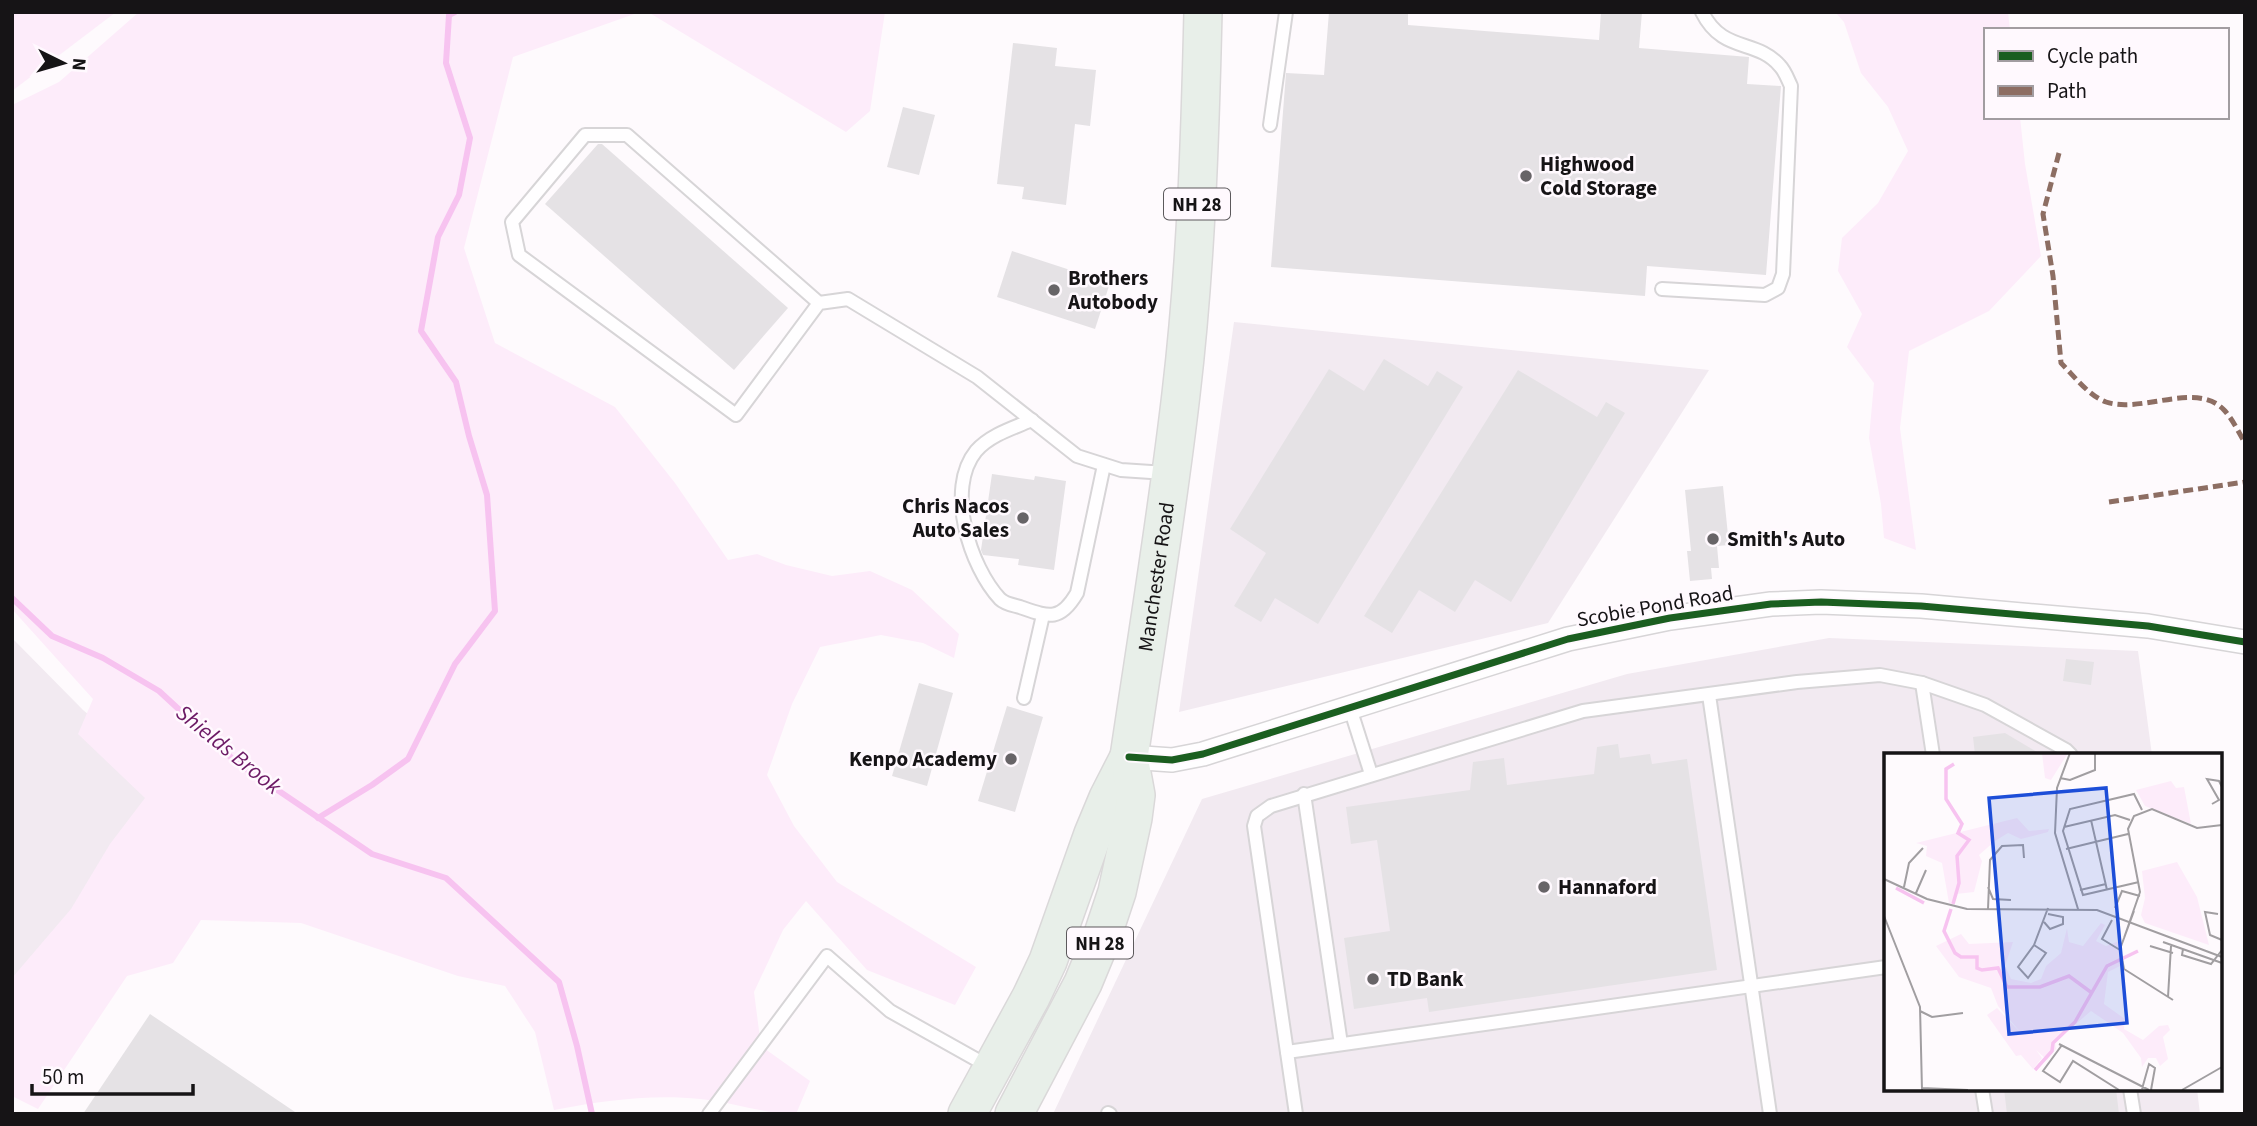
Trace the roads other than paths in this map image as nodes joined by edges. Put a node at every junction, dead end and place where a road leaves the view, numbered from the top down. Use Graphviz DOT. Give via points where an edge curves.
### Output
graph roads {
  1 [pos="1203,12"];
  2 [pos="1286,12"];
  3 [pos="1702,12"];
  4 [pos="1270,125"];
  5 [pos="1661,289"];
  6 [pos="819,303"];
  7 [pos="1032,420"];
  8 [pos="1104,465"];
  9 [pos="1170,474"];
  10 [pos="1043,615"];
  11 [pos="2245,642"];
  12 [pos="1922,683"];
  13 [pos="1709,695"];
  14 [pos="1024,698"];
  15 [pos="1350,708"];
  16 [pos="1933,753"];
  17 [pos="2069,753"];
  18 [pos="1129,757"];
  19 [pos="1371,774"];
  20 [pos="1304,794"];
  21 [pos="1884,967"];
  22 [pos="1751,986"];
  23 [pos="1341,1044"];
  24 [pos="1287,1052"];
  25 [pos="992,1068"];
  26 [pos="1982,1091"];
  27 [pos="2130,1091"];
  28 [pos="709,1114"];
  29 [pos="967,1114"];
  30 [pos="1014,1114"];
  31 [pos="1296,1114"];
  32 [pos="1770,1114"];
  33 [pos="1986,1114"];
  34 [pos="2134,1114"];
  1 -- 9 [label="main road, Manchester Road / NH 28" via="1198,192"];
  2 -- 4 [label="lane"];
  3 -- 5 [label="lane" via="1718,36 1765,54 1781,67 1791,86 1783,274 1778,288 1765,295"];
  6 -- 6 [label="lane" via="626,135 585,135 512,222 519,255 736,415"];
  6 -- 7 [label="lane" via="848,299 977,377"];
  7 -- 8 [label="lane" via="1077,456"];
  7 -- 10 [label="lane" via="989,439 975,452 965,473 961,499 972,550 1002,601"];
  8 -- 9 [label="lane"];
  8 -- 10 [label="lane" via="1077,593 1067,609"];
  9 -- 18 [label="main road, Manchester Road / NH 28"];
  10 -- 14 [label="lane"];
  11 -- 15 [label="street, Scobie Pond Road" via="2148,626 1921,606 1771,604 1568,639"];
  12 -- 13 [label="lane" via="1880,675"];
  12 -- 16 [label="lane"];
  12 -- 17 [label="lane" via="1985,705"];
  13 -- 19 [label="lane" via="1583,712"];
  13 -- 22 [label="lane"];
  15 -- 18 [label="street, Scobie Pond Road" via="1203,754 1172,760"];
  15 -- 19 [label="lane"];
  18 -- 25 [label="main road, Manchester Road / NH 28" via="1093,834 1048,961"];
  18 -- 30 [label="main road, Manchester Road / NH 28" via="1136,794 1133,818 1106,926 1083,983"];
  19 -- 20 [label="lane"];
  20 -- 23 [label="lane"];
  20 -- 24 [label="lane" via="1263,809 1254,826"];
  21 -- 22 [label="lane"];
  22 -- 23 [label="lane"];
  22 -- 32 [label="lane"];
  23 -- 24 [label="lane"];
  24 -- 31 [label="lane"];
  25 -- 28 [label="lane" via="890,1011 827,956"];
  25 -- 29 [label="main road, Manchester Road / NH 28"];
  26 -- 33 [label="lane"];
  27 -- 34 [label="lane"];
}
